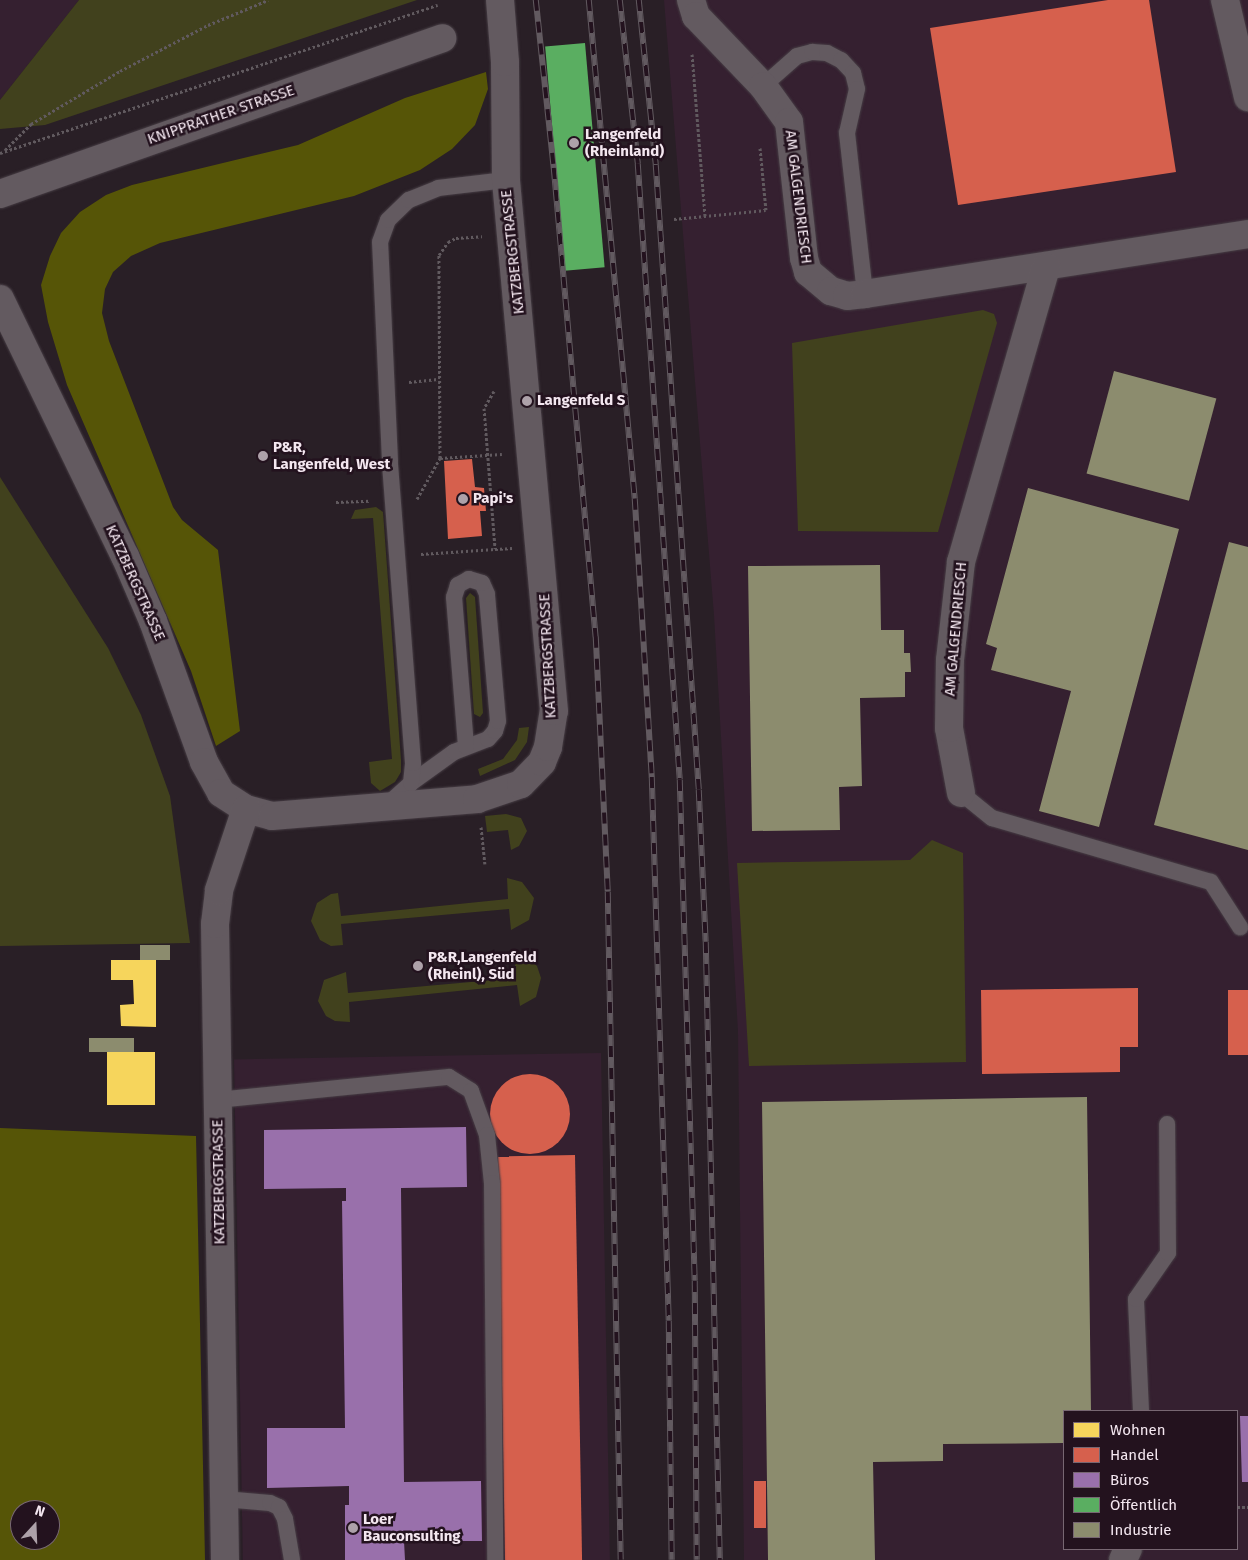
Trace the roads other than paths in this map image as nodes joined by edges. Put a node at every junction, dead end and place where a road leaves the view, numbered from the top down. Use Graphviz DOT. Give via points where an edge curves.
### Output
graph roads {
  1 [pos="500,0"];
  2 [pos="691,0"];
  3 [pos="1225,0"];
  4 [pos="442,38"];
  5 [pos="763,86"];
  6 [pos="1248,97"];
  7 [pos="506,180"];
  8 [pos="0,194"];
  9 [pos="1248,234"];
  10 [pos="1046,267"];
  11 [pos="865,294"];
  12 [pos="0,299"];
  13 [pos="0,325"];
  14 [pos="25,350"];
  15 [pos="466,747"];
  16 [pos="411,783"];
  17 [pos="961,793"];
  18 [pos="246,809"];
  19 [pos="380,809"];
  20 [pos="1240,927"];
  21 [pos="217,1100"];
  22 [pos="1166,1124"];
  23 [pos="1141,1410"];
  24 [pos="224,1499"];
  25 [pos="225,1560"];
  26 [pos="292,1560"];
  27 [pos="495,1560"];
  1 -- 7 [label="street" via="505,62"];
  2 -- 5 [label="street, AM GALGENDRIESCH" via="696,16"];
  3 -- 6 [label="street"];
  4 -- 8 [label="street, KNIPPRATHER STRASSE"];
  5 -- 11 [label="street, AM GALGENDRIESCH" via="789,122 808,272 831,291 847,296"];
  5 -- 11 [label="lane" via="797,56 812,52 834,57 853,73 857,89 846,133"];
  7 -- 16 [label="lane, KATZBERGSTRASSE" via="438,188 409,200 388,220 380,242 392,500 413,763"];
  7 -- 19 [label="street, KATZBERGSTRASSE" via="554,711 548,747 535,772 521,784 502,793 477,799"];
  9 -- 10 [label="street, AM GALGENDRIESCH"];
  10 -- 11 [label="street, AM GALGENDRIESCH"];
  10 -- 17 [label="street, AM GALGENDRIESCH" via="961,562 950,660 949,728"];
  12 -- 14 [label="street, KATZBERGSTRASSE"];
  13 -- 14 [label="street, KATZBERGSTRASSE"];
  14 -- 18 [label="street, KATZBERGSTRASSE" via="153,621 204,762 221,793"];
  15 -- 15 [label="lane" via="488,739 498,721 487,594 482,584 469,580 458,585 454,597"];
  15 -- 16 [label="lane"];
  16 -- 19 [label="lane, KATZBERGSTRASSE" via="398,799"];
  17 -- 20 [label="lane" via="992,818 1211,882"];
  18 -- 19 [label="street, KATZBERGSTRASSE" via="272,816"];
  18 -- 21 [label="street, KATZBERGSTRASSE" via="219,890 215,924"];
  21 -- 24 [label="street, KATZBERGSTRASSE"];
  21 -- 27 [label="lane" via="449,1077 471,1092 487,1135 492,1183"];
  22 -- 23 [label="lane" via="1168,1253 1136,1299"];
  24 -- 25 [label="street, KATZBERGSTRASSE"];
  24 -- 26 [label="lane" via="270,1503 279,1507 285,1519"];
}
